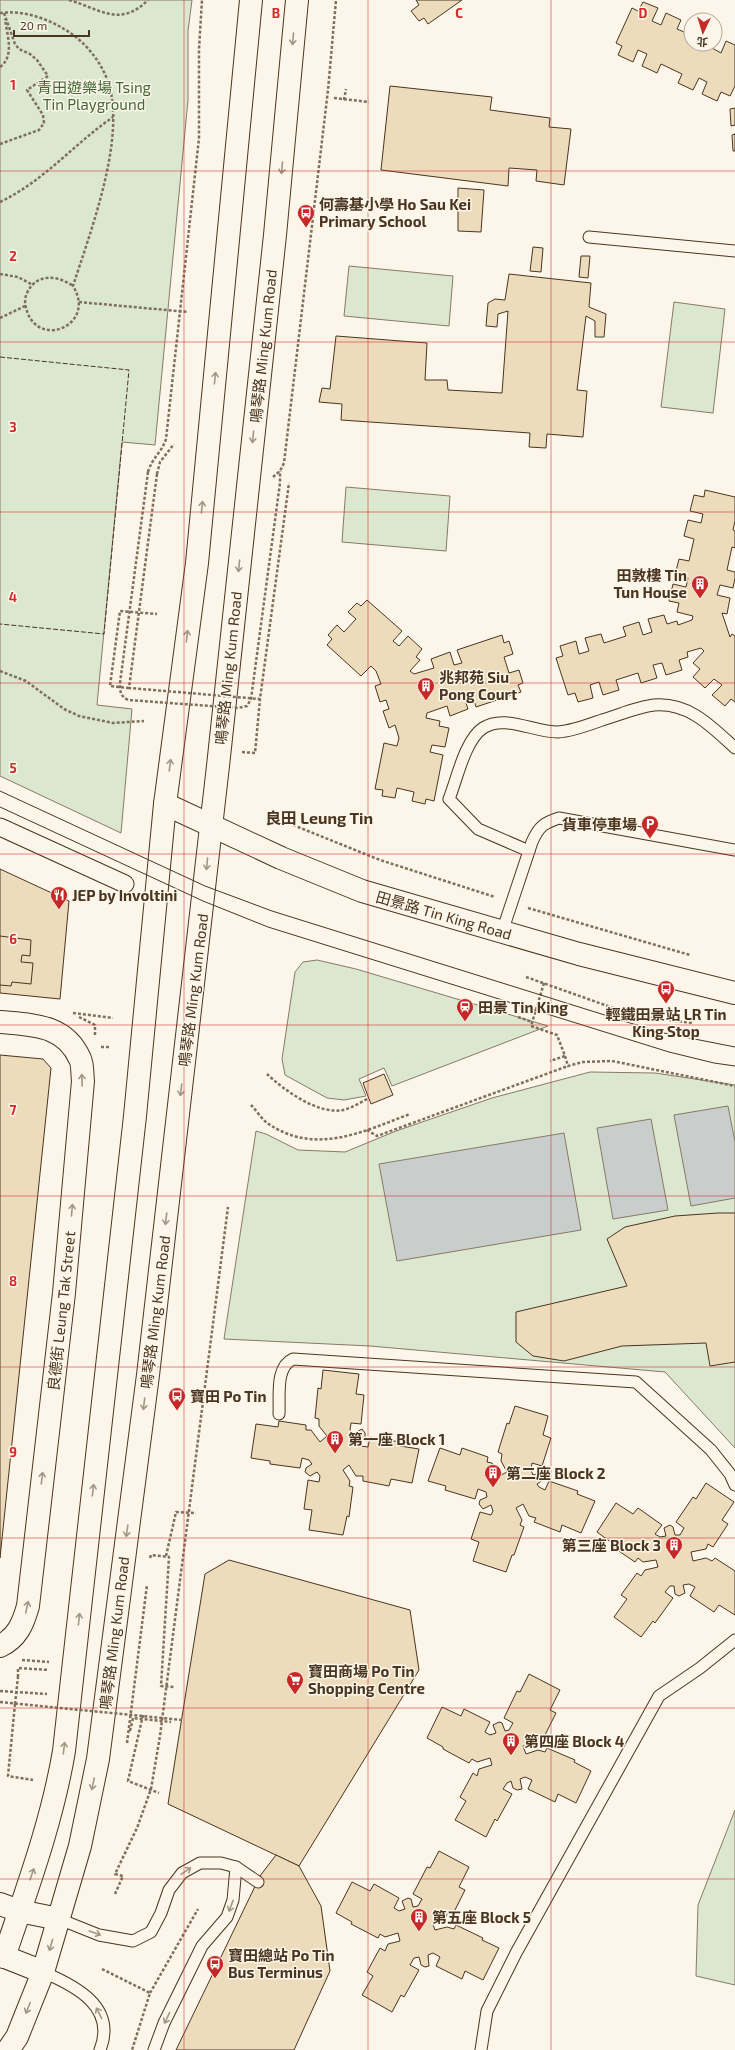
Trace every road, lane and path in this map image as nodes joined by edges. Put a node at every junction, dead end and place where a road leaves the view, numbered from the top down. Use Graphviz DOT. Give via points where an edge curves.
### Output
graph roads {
  1 [pos="69,0"];
  2 [pos="148,0"];
  3 [pos="202,0"];
  4 [pos="251,0"];
  5 [pos="297,0"];
  6 [pos="336,0"];
  7 [pos="4,13"];
  8 [pos="0,14"];
  9 [pos="0,67"];
  10 [pos="346,89"];
  11 [pos="334,98"];
  12 [pos="344,100"];
  13 [pos="369,102"];
  14 [pos="114,116"];
  15 [pos="0,144"];
  16 [pos="0,202"];
  17 [pos="589,237"];
  18 [pos="735,251"];
  19 [pos="0,274"];
  20 [pos="33,285"];
  21 [pos="73,286"];
  22 [pos="79,302"];
  23 [pos="25,306"];
  24 [pos="180,311"];
  25 [pos="188,312"];
  26 [pos="0,318"];
  27 [pos="174,444"];
  28 [pos="280,471"];
  29 [pos="269,482"];
  30 [pos="289,483"];
  31 [pos="157,614"];
  32 [pos="0,672"];
  33 [pos="129,688"];
  34 [pos="243,691"];
  35 [pos="260,698"];
  36 [pos="242,699"];
  37 [pos="241,706"];
  38 [pos="241,714"];
  39 [pos="144,721"];
  40 [pos="735,748"];
  41 [pos="237,751"];
  42 [pos="165,804"];
  43 [pos="211,825"];
  44 [pos="0,827"];
  45 [pos="735,850"];
  46 [pos="529,851"];
  47 [pos="125,884"];
  48 [pos="502,932"];
  49 [pos="526,978"];
  50 [pos="544,983"];
  51 [pos="735,993"];
  52 [pos="70,1013"];
  53 [pos="518,1017"];
  54 [pos="113,1018"];
  55 [pos="0,1022"];
  56 [pos="532,1022"];
  57 [pos="693,1023"];
  58 [pos="565,1056"];
  59 [pos="550,1061"];
  60 [pos="568,1066"];
  61 [pos="267,1074"];
  62 [pos="735,1086"];
  63 [pos="369,1098"];
  64 [pos="251,1105"];
  65 [pos="410,1114"];
  66 [pos="367,1130"];
  67 [pos="228,1207"];
  68 [pos="279,1414"];
  69 [pos="735,1485"];
  70 [pos="196,1513"];
  71 [pos="166,1556"];
  72 [pos="150,1563"];
  73 [pos="148,1578"];
  74 [pos="735,1640"];
  75 [pos="0,1646"];
  76 [pos="50,1670"];
  77 [pos="167,1686"];
  78 [pos="175,1687"];
  79 [pos="0,1691"];
  80 [pos="48,1694"];
  81 [pos="0,1702"];
  82 [pos="14,1704"];
  83 [pos="131,1714"];
  84 [pos="143,1715"];
  85 [pos="182,1720"];
  86 [pos="171,1722"];
  87 [pos="35,1780"];
  88 [pos="159,1793"];
  89 [pos="236,1867"];
  90 [pos="258,1882"];
  91 [pos="114,1894"];
  92 [pos="10,1907"];
  93 [pos="198,1909"];
  94 [pos="59,1918"];
  95 [pos="1,1960"];
  96 [pos="102,1969"];
  97 [pos="43,1972"];
  98 [pos="150,1993"];
  99 [pos="8,2050"];
  100 [pos="100,2050"];
  101 [pos="132,2050"];
  102 [pos="154,2050"];
  103 [pos="481,2050"];
  1 -- 2 [label="path" via="115,15 127,14 138,9"];
  3 -- 24 [label="path" via="199,138"];
  42 -- 4 [label="main road, one-way" via="197,563"];
  5 -- 43 [label="main road, 鳴琴路 Ming Kum Road, one-way" via="275,235"];
  6 -- 28 [label="path" via="328,90 284,463"];
  7 -- 8 [label="path"];
  7 -- 9 [label="path" via="9,53 5,63"];
  7 -- 14 [label="path" via="28,14 51,21 72,34 90,50 103,70 111,92"];
  7 -- 15 [label="path" via="15,44 38,60 48,76 27,90 43,115 42,127"];
  10 -- 12 [label="path"];
  11 -- 12 [label="path"];
  12 -- 13 [label="path"];
  14 -- 16 [label="path" via="93,130 35,182"];
  14 -- 21 [label="path" via="102,193"];
  17 -- 18 [label="lane"];
  19 -- 20 [label="path" via="18,277"];
  20 -- 21 [label="path" via="53,276 64,279"];
  20 -- 23 [label="path" via="26,294"];
  21 -- 22 [label="path"];
  22 -- 23 [label="path" via="78,314 71,324 60,330 48,331 37,326 29,317"];
  22 -- 24 [label="path"];
  23 -- 26 [label="path"];
  24 -- 25 [label="path"];
  24 -- 28 [label="path, bridge" via="166,439 163,447 152,459 148,472 120,683 123,697 128,700 238,708 247,706 251,699"];
  27 -- 33 [label="path, bridge" via="160,462 157,474"];
  28 -- 29 [label="path"];
  30 -- 35 [label="path, bridge"];
  31 -- 33 [label="path" via="120,610 110,686"];
  32 -- 39 [label="path" via="26,681 64,709 79,716 112,723"];
  33 -- 35 [label="path, bridge"];
  34 -- 36 [label="path"];
  35 -- 41 [label="path" via="255,754"];
  37 -- 38 [label="path"];
  40 -- 46 [label="lane" via="706,721 683,709 669,706 641,708 561,731 502,722 492,724 483,729 469,744 450,799 478,829"];
  42 -- 43 [label="main road, 田景路 Tin King Road"];
  92 -- 42 [label="main road, one-way" via="44,1839 64,1751 134,1123"];
  43 -- 48 [label="main road, 田景路 Tin King Road" via="281,858 362,891"];
  43 -- 94 [label="main road, 鳴琴路 Ming Kum Road, one-way" via="148,1375 98,1760 80,1846"];
  44 -- 47 [label="street"];
  45 -- 46 [label="lane" via="560,818 546,822 537,831"];
  46 -- 48 [label="lane"];
  48 -- 51 [label="main road, 田景路 Tin King Road"];
  49 -- 50 [label="path"];
  50 -- 56 [label="path"];
  50 -- 57 [label="path" via="599,1005 636,1016"];
  52 -- 54 [label="path"];
  53 -- 56 [label="path"];
  75 -- 55 [label="main road, 良德街 Leung Tak Street, one-way" via="10,1641 22,1625 28,1606 64,1293 83,1081 80,1060 69,1042 52,1029"];
  56 -- 58 [label="path" via="531,1026 558,1035"];
  58 -- 59 [label="path"];
  58 -- 60 [label="path"];
  60 -- 62 [label="path" via="599,1060 612,1061"];
  60 -- 66 [label="path" via="377,1136"];
  61 -- 63 [label="path" via="284,1090 320,1108 343,1110"];
  64 -- 66 [label="path" via="267,1122 308,1139 338,1139"];
  65 -- 66 [label="path"];
  67 -- 77 [label="path"];
  68 -- 69 [label="lane" via="282,1369 286,1362 293,1359 636,1382 711,1450 730,1474"];
  70 -- 71 [label="path" via="176,1512"];
  71 -- 72 [label="path" via="151,1555"];
  71 -- 77 [label="path" via="169,1557 161,1686"];
  73 -- 83 [label="path"];
  74 -- 103 [label="lane" via="659,1696 516,1953 487,2011"];
  76 -- 82 [label="path, bridge" via="18,1668"];
  77 -- 78 [label="path"];
  77 -- 91 [label="path" via="151,1789 115,1874 123,1876"];
  79 -- 80 [label="path"];
  81 -- 82 [label="path, bridge"];
  82 -- 83 [label="path, bridge"];
  82 -- 87 [label="path" via="8,1776"];
  83 -- 84 [label="path, bridge"];
  83 -- 86 [label="path" via="127,1743 133,1718"];
  84 -- 85 [label="path, bridge"];
  84 -- 88 [label="path" via="128,1781"];
  89 -- 90 [label="lane"];
  94 -- 89 [label="lane, one-way" via="99,1935 133,1941 151,1932 169,1890 182,1873 200,1863 221,1863"];
  89 -- 102 [label="lane, one-way" via="233,1900 227,1917 202,1946 164,2023"];
  92 -- 94 [label="main road"];
  92 -- 95 [label="main road"];
  93 -- 98 [label="path"];
  94 -- 97 [label="main road, 鳴琴路 Ming Kum Road, one-way"];
  95 -- 97 [label="main road"];
  96 -- 98 [label="path"];
  97 -- 99 [label="main road, 鳴琴路 Ming Kum Road, one-way" via="17,2037"];
  100 -- 97 [label="lane, one-way" via="104,2039 102,2020 94,2004 78,1989"];
  98 -- 101 [label="path"];
}
